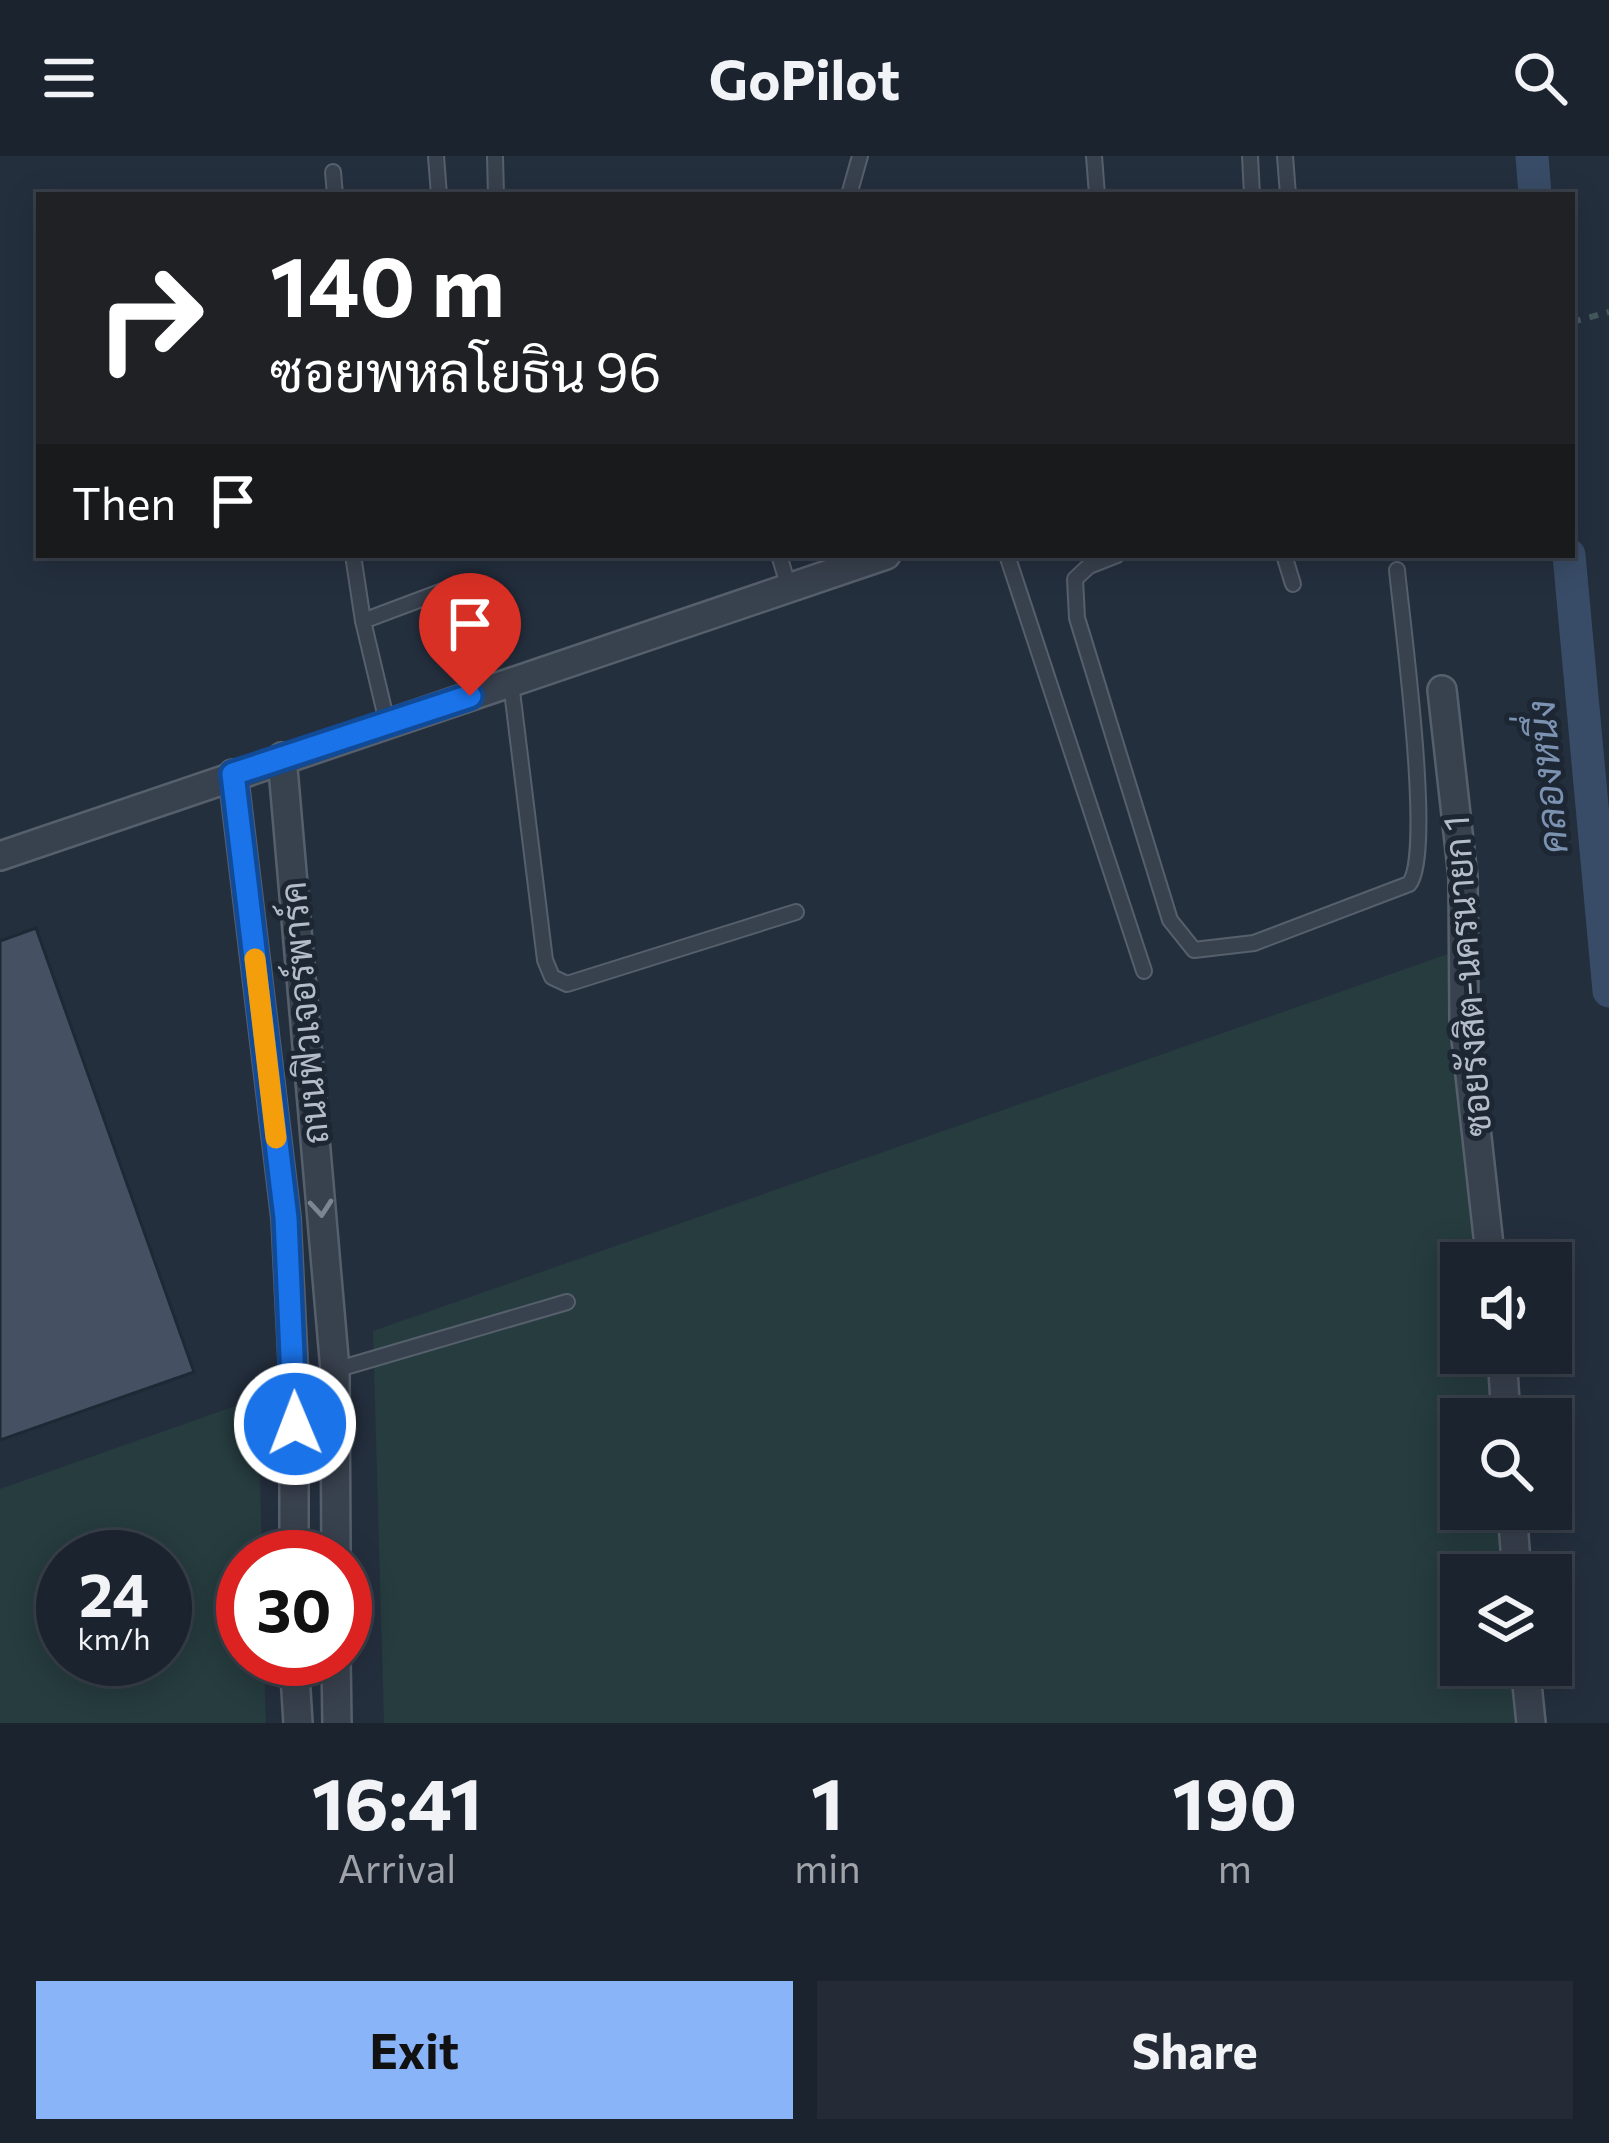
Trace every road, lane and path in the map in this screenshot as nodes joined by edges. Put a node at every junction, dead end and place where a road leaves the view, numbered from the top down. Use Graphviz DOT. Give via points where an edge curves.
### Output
graph roads {
  1 [pos="436,156"];
  2 [pos="495,156"];
  3 [pos="860,156"];
  4 [pos="1094,156"];
  5 [pos="1250,156"];
  6 [pos="1285,156"];
  7 [pos="333,172"];
  8 [pos="335,192"];
  9 [pos="439,192"];
  10 [pos="496,192"];
  11 [pos="850,192"];
  12 [pos="1097,192"];
  13 [pos="1252,192"];
  14 [pos="1288,192"];
  15 [pos="1609,312"];
  16 [pos="1575,321"];
  17 [pos="353,558"];
  18 [pos="780,558"];
  19 [pos="877,558"];
  20 [pos="1008,558"];
  21 [pos="1112,558"];
  22 [pos="1285,558"];
  23 [pos="1397,570"];
  24 [pos="1293,584"];
  25 [pos="456,586"];
  26 [pos="789,588"];
  27 [pos="363,621"];
  28 [pos="511,683"];
  29 [pos="1442,690"];
  30 [pos="388,722"];
  31 [pos="282,757"];
  32 [pos="233,774"];
  33 [pos="0,856"];
  34 [pos="796,912"];
  35 [pos="1144,971"];
  36 [pos="1489,1242"];
  37 [pos="567,1302"];
  38 [pos="335,1370"];
  39 [pos="294,1530"];
  40 [pos="336,1530"];
  41 [pos="296,1686"];
  42 [pos="336,1686"];
  43 [pos="1527,1686"];
  44 [pos="298,1723"];
  45 [pos="337,1723"];
  46 [pos="1531,1723"];
  1 -- 9 [label="lane"];
  2 -- 10 [label="lane"];
  3 -- 11 [label="lane"];
  4 -- 12 [label="lane"];
  5 -- 13 [label="lane"];
  6 -- 14 [label="lane"];
  7 -- 8 [label="lane"];
  15 -- 16 [label="path"];
  17 -- 27 [label="lane"];
  18 -- 26 [label="lane"];
  19 -- 26 [label="street"];
  20 -- 35 [label="lane"];
  21 -- 23 [label="lane" via="1076,579 1075,606 1170,920 1194,950 1254,944 1409,884 1417,874"];
  22 -- 24 [label="lane"];
  25 -- 27 [label="lane"];
  26 -- 28 [label="street"];
  27 -- 30 [label="lane"];
  28 -- 30 [label="street"];
  28 -- 34 [label="lane" via="552,977 567,984"];
  29 -- 36 [label="street, ซอยรังสิต-นครนายก 1"];
  30 -- 31 [label="street"];
  31 -- 32 [label="street"];
  31 -- 38 [label="street, ถนนฟิวเจอร์พาร์ค, one-way"];
  32 -- 33 [label="street"];
  32 -- 39 [label="street, ถนนฟิวเจอร์พาร์ค" via="286,1218"];
  37 -- 38 [label="lane"];
  38 -- 40 [label="street, ถนนฟิวเจอร์พาร์ค"];
  41 -- 44 [label="street"];
  42 -- 45 [label="street"];
  43 -- 46 [label="street"];
}
